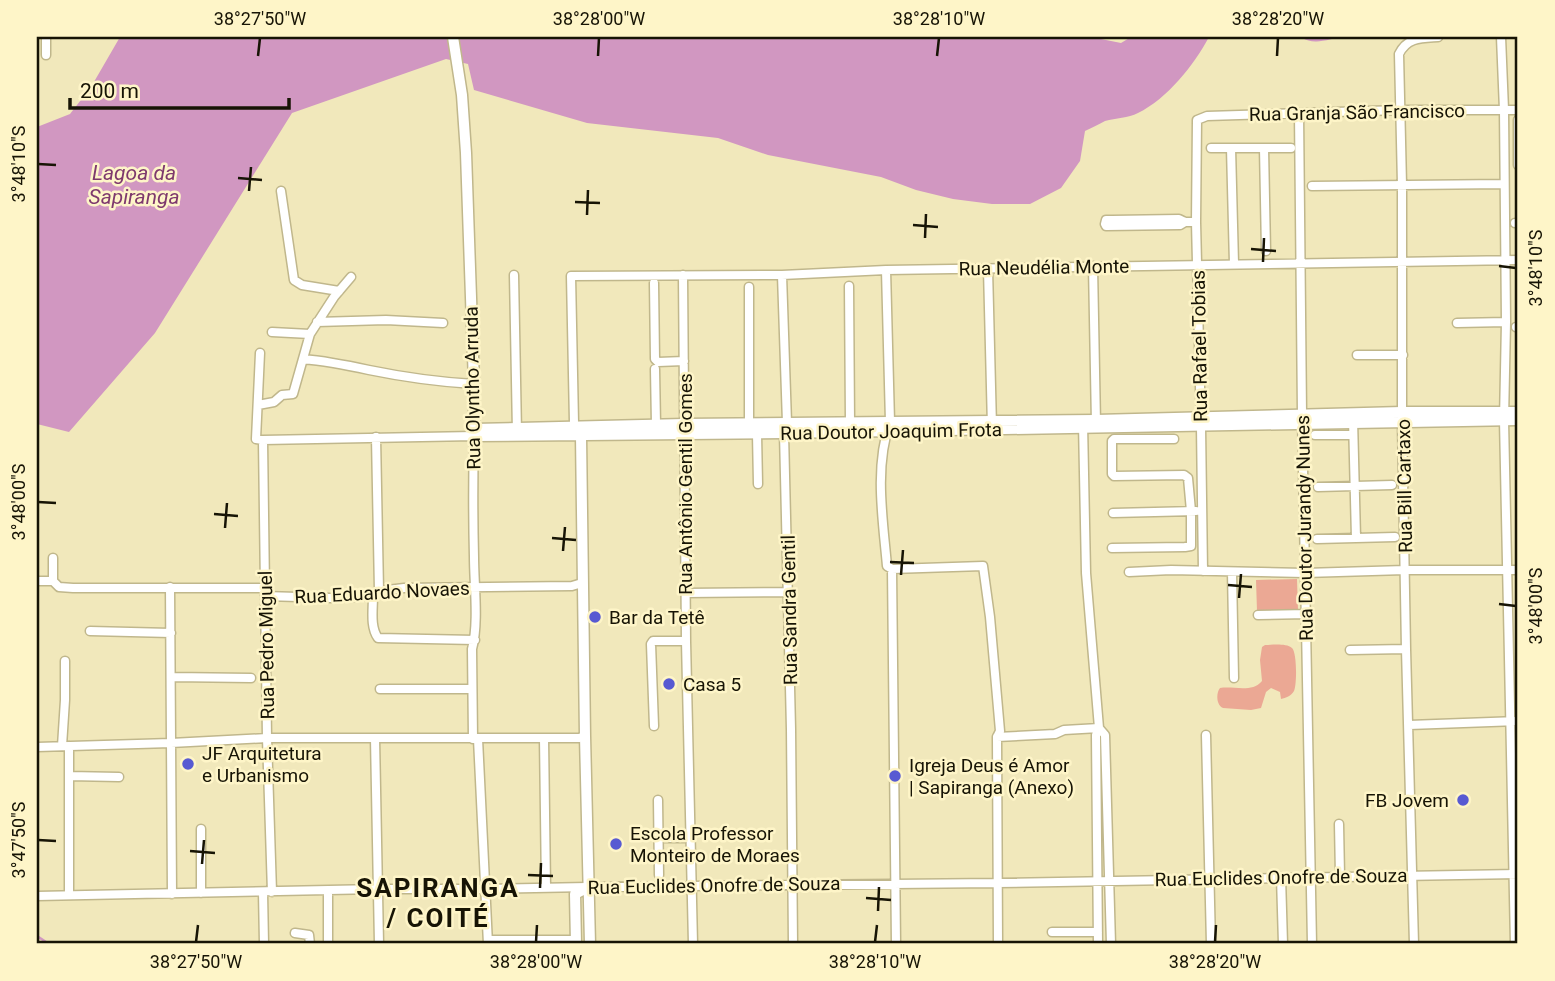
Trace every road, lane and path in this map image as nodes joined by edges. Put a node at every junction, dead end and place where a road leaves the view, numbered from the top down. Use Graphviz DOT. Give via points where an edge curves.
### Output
graph roads {
  1 [pos="46,37"];
  2 [pos="453,37"];
  3 [pos="1438,37"];
  4 [pos="1501,37"];
  5 [pos="1418,38"];
  6 [pos="46,55"];
  7 [pos="1400,110"];
  8 [pos="1504,110"];
  9 [pos="1518,110"];
  10 [pos="1299,113"];
  11 [pos="1518,120"];
  12 [pos="1197,121"];
  13 [pos="1504,141"];
  14 [pos="1518,141"];
  15 [pos="1211,148"];
  16 [pos="1231,148"];
  17 [pos="1264,148"];
  18 [pos="1291,148"];
  19 [pos="1518,165"];
  20 [pos="1504,184"];
  21 [pos="1402,185"];
  22 [pos="1312,186"];
  23 [pos="281,191"];
  24 [pos="1185,222"];
  25 [pos="1196,222"];
  26 [pos="1266,251"];
  27 [pos="1504,260"];
  28 [pos="1518,260"];
  29 [pos="1299,262"];
  30 [pos="1402,262"];
  31 [pos="1234,264"];
  32 [pos="1197,265"];
  33 [pos="1093,266"];
  34 [pos="988,269"];
  35 [pos="886,270"];
  36 [pos="514,275"];
  37 [pos="683,275"];
  38 [pos="782,275"];
  39 [pos="351,277"];
  40 [pos="654,283"];
  41 [pos="849,286"];
  42 [pos="748,287"];
  43 [pos="339,291"];
  44 [pos="317,322"];
  45 [pos="1506,322"];
  46 [pos="443,323"];
  47 [pos="1457,323"];
  48 [pos="272,331"];
  49 [pos="310,334"];
  50 [pos="260,354"];
  51 [pos="1357,355"];
  52 [pos="1403,355"];
  53 [pos="303,359"];
  54 [pos="684,361"];
  55 [pos="655,369"];
  56 [pos="474,384"];
  57 [pos="257,405"];
  58 [pos="1518,412"];
  59 [pos="1504,416"];
  60 [pos="1402,417"];
  61 [pos="1353,418"];
  62 [pos="1302,419"];
  63 [pos="1518,420"];
  64 [pos="1201,422"];
  65 [pos="850,423"];
  66 [pos="749,424"];
  67 [pos="1083,424"];
  68 [pos="1096,424"];
  69 [pos="656,425"];
  70 [pos="888,426"];
  71 [pos="992,426"];
  72 [pos="684,428"];
  73 [pos="786,428"];
  74 [pos="580,431"];
  75 [pos="517,432"];
  76 [pos="474,433"];
  77 [pos="757,434"];
  78 [pos="1315,435"];
  79 [pos="1353,435"];
  80 [pos="376,437"];
  81 [pos="1174,439"];
  82 [pos="263,440"];
  83 [pos="758,484"];
  84 [pos="1392,485"];
  85 [pos="1354,486"];
  86 [pos="1318,487"];
  87 [pos="1191,511"];
  88 [pos="1202,511"];
  89 [pos="1113,513"];
  90 [pos="1395,537"];
  91 [pos="1356,538"];
  92 [pos="1317,539"];
  93 [pos="1112,548"];
  94 [pos="52,558"];
  95 [pos="892,569"];
  96 [pos="1405,570"];
  97 [pos="1507,570"];
  98 [pos="1518,570"];
  99 [pos="1203,571"];
  100 [pos="1129,572"];
  101 [pos="1232,572"];
  102 [pos="1305,573"];
  103 [pos="37,581"];
  104 [pos="53,581"];
  105 [pos="582,583"];
  106 [pos="170,587"];
  107 [pos="475,588"];
  108 [pos="265,592"];
  109 [pos="789,592"];
  110 [pos="685,593"];
  111 [pos="376,594"];
  112 [pos="1307,614"];
  113 [pos="1258,615"];
  114 [pos="90,631"];
  115 [pos="171,633"];
  116 [pos="475,640"];
  117 [pos="685,640"];
  118 [pos="1406,649"];
  119 [pos="1350,650"];
  120 [pos="65,662"];
  121 [pos="172,677"];
  122 [pos="251,678"];
  123 [pos="1234,678"];
  124 [pos="380,689"];
  125 [pos="472,689"];
  126 [pos="1514,721"];
  127 [pos="1409,725"];
  128 [pos="654,726"];
  129 [pos="1099,727"];
  130 [pos="1206,734"];
  131 [pos="585,736"];
  132 [pos="997,737"];
  133 [pos="267,738"];
  134 [pos="374,738"];
  135 [pos="544,738"];
  136 [pos="475,739"];
  137 [pos="171,743"];
  138 [pos="66,746"];
  139 [pos="37,747"];
  140 [pos="69,776"];
  141 [pos="119,777"];
  142 [pos="658,800"];
  143 [pos="1339,824"];
  144 [pos="201,829"];
  145 [pos="659,838"];
  146 [pos="690,838"];
  147 [pos="1412,874"];
  148 [pos="1516,874"];
  149 [pos="659,875"];
  150 [pos="1311,876"];
  151 [pos="1340,876"];
  152 [pos="1281,877"];
  153 [pos="1209,879"];
  154 [pos="1097,880"];
  155 [pos="1109,880"];
  156 [pos="895,883"];
  157 [pos="997,883"];
  158 [pos="792,884"];
  159 [pos="692,886"];
  160 [pos="588,887"];
  161 [pos="546,888"];
  162 [pos="378,889"];
  163 [pos="486,889"];
  164 [pos="328,891"];
  165 [pos="267,892"];
  166 [pos="201,893"];
  167 [pos="172,894"];
  168 [pos="69,895"];
  169 [pos="37,896"];
  170 [pos="1052,932"];
  171 [pos="1098,932"];
  172 [pos="295,933"];
  173 [pos="488,942"];
  174 [pos="576,942"];
  175 [pos="264,944"];
  176 [pos="310,944"];
  177 [pos="328,944"];
  178 [pos="379,944"];
  179 [pos="590,944"];
  180 [pos="693,944"];
  181 [pos="793,944"];
  182 [pos="896,944"];
  183 [pos="998,944"];
  184 [pos="1098,944"];
  185 [pos="1111,944"];
  186 [pos="1211,944"];
  187 [pos="1283,944"];
  188 [pos="1312,944"];
  189 [pos="1414,944"];
  190 [pos="1515,944"];
  1 -- 6 [label="street"];
  2 -- 56 [label="street, Rua Olyntho Arruda" via="467,164"];
  3 -- 5 [label="street"];
  4 -- 8 [label="street"];
  5 -- 7 [label="street, Rua Bill Cartaxo" via="1406,43 1399,54"];
  7 -- 8 [label="street, Rua Granja São Francisco"];
  7 -- 10 [label="street, Rua Granja São Francisco"];
  7 -- 21 [label="street, Rua Bill Cartaxo"];
  8 -- 9 [label="street, Rua Granja São Francisco"];
  8 -- 13 [label="street"];
  10 -- 12 [label="street, Rua Granja São Francisco" via="1206,116"];
  10 -- 29 [label="street, Rua Doutor Jurandy Nunes"];
  11 -- 14 [label="street"];
  12 -- 25 [label="street, Rua Rafael Tobias"];
  13 -- 14 [label="street"];
  13 -- 20 [label="street"];
  14 -- 19 [label="street"];
  15 -- 16 [label="street"];
  16 -- 17 [label="street"];
  16 -- 31 [label="street"];
  17 -- 18 [label="street"];
  17 -- 26 [label="street"];
  20 -- 21 [label="street"];
  20 -- 27 [label="street"];
  21 -- 22 [label="street"];
  21 -- 30 [label="street, Rua Bill Cartaxo"];
  23 -- 43 [label="street" via="294,280"];
  24 -- 24 [label="street" via="1106,220 1105,225 1180,225"];
  24 -- 25 [label="street"];
  25 -- 32 [label="street, Rua Rafael Tobias"];
  27 -- 28 [label="street, Rua Neudélia Monte"];
  27 -- 30 [label="street, Rua Neudélia Monte"];
  27 -- 45 [label="street"];
  29 -- 30 [label="street, Rua Neudélia Monte"];
  29 -- 31 [label="street, Rua Neudélia Monte"];
  29 -- 62 [label="street, Rua Doutor Jurandy Nunes"];
  30 -- 52 [label="street, Rua Bill Cartaxo"];
  31 -- 32 [label="street, Rua Neudélia Monte"];
  32 -- 33 [label="street, Rua Neudélia Monte"];
  32 -- 64 [label="street, Rua Rafael Tobias"];
  33 -- 34 [label="street, Rua Neudélia Monte"];
  33 -- 68 [label="street"];
  34 -- 35 [label="street, Rua Neudélia Monte"];
  34 -- 71 [label="street"];
  35 -- 38 [label="street, Rua Neudélia Monte"];
  35 -- 70 [label="street"];
  36 -- 75 [label="street"];
  37 -- 38 [label="street, Rua Neudélia Monte"];
  37 -- 54 [label="street, Rua Antônio Gentil Gomes"];
  37 -- 74 [label="street, Rua Neudélia Monte" via="571,276 574,423"];
  38 -- 73 [label="street, Rua Sandra Gentil"];
  39 -- 43 [label="street"];
  40 -- 54 [label="street" via="655,359"];
  41 -- 65 [label="street"];
  42 -- 66 [label="street"];
  43 -- 44 [label="street"];
  44 -- 46 [label="street"];
  44 -- 49 [label="street"];
  45 -- 47 [label="street"];
  45 -- 59 [label="street"];
  48 -- 49 [label="street"];
  49 -- 53 [label="street"];
  50 -- 57 [label="street"];
  51 -- 52 [label="street"];
  52 -- 60 [label="street, Rua Bill Cartaxo"];
  53 -- 56 [label="street"];
  53 -- 57 [label="street" via="293,394"];
  54 -- 72 [label="street, Rua Antônio Gentil Gomes"];
  55 -- 69 [label="street"];
  56 -- 76 [label="street, Rua Olyntho Arruda"];
  57 -- 82 [label="street, Rua Pedro Miguel" via="256,439"];
  58 -- 59 [label="street, Rua Doutor Joaquim Frota"];
  59 -- 60 [label="street, Rua Doutor Joaquim Frota"];
  59 -- 63 [label="street, Rua Doutor Joaquim Frota"];
  59 -- 97 [label="street"];
  60 -- 61 [label="street, Rua Doutor Joaquim Frota"];
  60 -- 96 [label="street, Rua Bill Cartaxo"];
  61 -- 62 [label="street, Rua Doutor Joaquim Frota"];
  61 -- 79 [label="street"];
  62 -- 64 [label="street, Rua Doutor Joaquim Frota"];
  62 -- 102 [label="street, Rua Doutor Jurandy Nunes"];
  64 -- 68 [label="street, Rua Doutor Joaquim Frota"];
  64 -- 88 [label="street, Rua Rafael Tobias"];
  65 -- 70 [label="street, Rua Doutor Joaquim Frota"];
  65 -- 73 [label="street, Rua Doutor Joaquim Frota"];
  66 -- 72 [label="street, Rua Doutor Joaquim Frota"];
  66 -- 73 [label="street, Rua Doutor Joaquim Frota"];
  67 -- 68 [label="street, Rua Doutor Joaquim Frota"];
  67 -- 71 [label="street, Rua Doutor Joaquim Frota"];
  67 -- 129 [label="street" via="1086,561"];
  69 -- 72 [label="street, Rua Doutor Joaquim Frota"];
  69 -- 74 [label="street, Rua Doutor Joaquim Frota"];
  70 -- 71 [label="street, Rua Doutor Joaquim Frota"];
  70 -- 73 [label="street, Rua Doutor Joaquim Frota"];
  70 -- 95 [label="street" via="881,506 887,566"];
  72 -- 74 [label="street, Rua Doutor Joaquim Frota"];
  72 -- 77 [label="street, Rua Doutor Joaquim Frota"];
  72 -- 110 [label="street, Rua Antônio Gentil Gomes"];
  73 -- 77 [label="street, Rua Doutor Joaquim Frota"];
  73 -- 109 [label="street, Rua Sandra Gentil"];
  74 -- 75 [label="street, Rua Doutor Joaquim Frota"];
  74 -- 105 [label="street"];
  75 -- 76 [label="street, Rua Doutor Joaquim Frota"];
  76 -- 80 [label="street, Rua Doutor Joaquim Frota"];
  76 -- 107 [label="street, Rua Olyntho Arruda"];
  77 -- 83 [label="street"];
  78 -- 79 [label="street"];
  79 -- 85 [label="street"];
  80 -- 82 [label="street, Rua Doutor Joaquim Frota"];
  80 -- 111 [label="street"];
  81 -- 87 [label="street" via="1114,439 1112,474 1184,475 1189,481"];
  82 -- 108 [label="street, Rua Pedro Miguel"];
  84 -- 85 [label="street"];
  85 -- 86 [label="street"];
  85 -- 91 [label="street"];
  87 -- 88 [label="street"];
  87 -- 89 [label="street"];
  87 -- 93 [label="street" via="1190,546"];
  88 -- 99 [label="street, Rua Rafael Tobias"];
  90 -- 91 [label="street"];
  91 -- 92 [label="street"];
  94 -- 104 [label="street"];
  95 -- 132 [label="street" via="983,566"];
  95 -- 156 [label="street"];
  96 -- 97 [label="street"];
  96 -- 102 [label="street"];
  96 -- 118 [label="street, Rua Bill Cartaxo"];
  97 -- 98 [label="street"];
  97 -- 126 [label="street"];
  99 -- 100 [label="street"];
  99 -- 101 [label="street"];
  101 -- 102 [label="street"];
  101 -- 123 [label="street"];
  102 -- 112 [label="street, Rua Doutor Jurandy Nunes"];
  103 -- 104 [label="street, Rua Eduardo Novaes"];
  104 -- 106 [label="street, Rua Eduardo Novaes" via="59,587 73,588"];
  105 -- 107 [label="street, Rua Eduardo Novaes"];
  105 -- 131 [label="street"];
  106 -- 108 [label="street, Rua Eduardo Novaes"];
  106 -- 115 [label="street"];
  107 -- 111 [label="street, Rua Eduardo Novaes" via="404,588"];
  107 -- 116 [label="street, Rua Olyntho Arruda"];
  108 -- 111 [label="street, Rua Eduardo Novaes" via="331,598"];
  108 -- 133 [label="street, Rua Pedro Miguel"];
  109 -- 110 [label="street"];
  109 -- 158 [label="street, Rua Sandra Gentil"];
  110 -- 117 [label="street, Rua Antônio Gentil Gomes"];
  111 -- 116 [label="street" via="373,628 378,638"];
  112 -- 113 [label="street"];
  112 -- 150 [label="street, Rua Doutor Jurandy Nunes"];
  114 -- 115 [label="street"];
  115 -- 121 [label="street"];
  116 -- 125 [label="street, Rua Olyntho Arruda"];
  117 -- 128 [label="street" via="651,645"];
  117 -- 146 [label="street, Rua Antônio Gentil Gomes"];
  118 -- 119 [label="street"];
  118 -- 127 [label="street, Rua Bill Cartaxo"];
  120 -- 138 [label="street"];
  121 -- 122 [label="street"];
  121 -- 137 [label="street"];
  124 -- 125 [label="street"];
  125 -- 136 [label="street, Rua Olyntho Arruda"];
  126 -- 127 [label="street"];
  126 -- 148 [label="street"];
  127 -- 147 [label="street, Rua Bill Cartaxo"];
  129 -- 132 [label="street"];
  129 -- 154 [label="street"];
  129 -- 155 [label="street" via="1105,736"];
  130 -- 153 [label="street"];
  131 -- 135 [label="street"];
  131 -- 160 [label="street"];
  132 -- 157 [label="street"];
  133 -- 134 [label="street"];
  133 -- 137 [label="street"];
  133 -- 165 [label="street, Rua Pedro Miguel"];
  134 -- 136 [label="street"];
  134 -- 162 [label="street"];
  135 -- 136 [label="street"];
  135 -- 161 [label="street"];
  136 -- 163 [label="street, Rua Olyntho Arruda"];
  137 -- 138 [label="street"];
  137 -- 167 [label="street"];
  138 -- 139 [label="street"];
  138 -- 140 [label="street"];
  140 -- 141 [label="street"];
  140 -- 168 [label="street"];
  142 -- 145 [label="street"];
  143 -- 151 [label="street"];
  144 -- 166 [label="street"];
  145 -- 146 [label="street"];
  145 -- 149 [label="street"];
  146 -- 159 [label="street, Rua Antônio Gentil Gomes"];
  147 -- 148 [label="street, Rua Euclides Onofre de Souza"];
  147 -- 151 [label="street, Rua Euclides Onofre de Souza"];
  147 -- 189 [label="street, Rua Bill Cartaxo"];
  148 -- 190 [label="street"];
  150 -- 151 [label="street, Rua Euclides Onofre de Souza"];
  150 -- 152 [label="street, Rua Euclides Onofre de Souza"];
  150 -- 188 [label="street, Rua Doutor Jurandy Nunes"];
  152 -- 153 [label="street, Rua Euclides Onofre de Souza"];
  152 -- 187 [label="street"];
  153 -- 155 [label="street, Rua Euclides Onofre de Souza"];
  153 -- 186 [label="street"];
  154 -- 155 [label="street, Rua Euclides Onofre de Souza"];
  154 -- 157 [label="street, Rua Euclides Onofre de Souza"];
  154 -- 171 [label="street"];
  155 -- 185 [label="street"];
  156 -- 157 [label="street, Rua Euclides Onofre de Souza"];
  156 -- 158 [label="street, Rua Euclides Onofre de Souza"];
  156 -- 182 [label="street"];
  157 -- 183 [label="street"];
  158 -- 159 [label="street, Rua Euclides Onofre de Souza"];
  158 -- 181 [label="street, Rua Sandra Gentil"];
  159 -- 160 [label="street, Rua Euclides Onofre de Souza"];
  159 -- 180 [label="street, Rua Antônio Gentil Gomes"];
  160 -- 161 [label="street, Rua Euclides Onofre de Souza"];
  160 -- 174 [label="street" via="575,894"];
  160 -- 179 [label="street"];
  161 -- 163 [label="street, Rua Euclides Onofre de Souza"];
  162 -- 163 [label="street, Rua Euclides Onofre de Souza"];
  162 -- 164 [label="street, Rua Euclides Onofre de Souza"];
  162 -- 178 [label="street"];
  163 -- 173 [label="street, Rua Olyntho Arruda"];
  164 -- 165 [label="street, Rua Euclides Onofre de Souza"];
  164 -- 177 [label="street"];
  165 -- 166 [label="street, Rua Euclides Onofre de Souza"];
  165 -- 175 [label="street, Rua Pedro Miguel"];
  166 -- 167 [label="street, Rua Euclides Onofre de Souza"];
  167 -- 168 [label="street, Rua Euclides Onofre de Souza"];
  168 -- 169 [label="street, Rua Euclides Onofre de Souza"];
  170 -- 171 [label="street"];
  171 -- 184 [label="street"];
  172 -- 176 [label="street" via="309,935"];
  173 -- 174 [label="street"];
}
